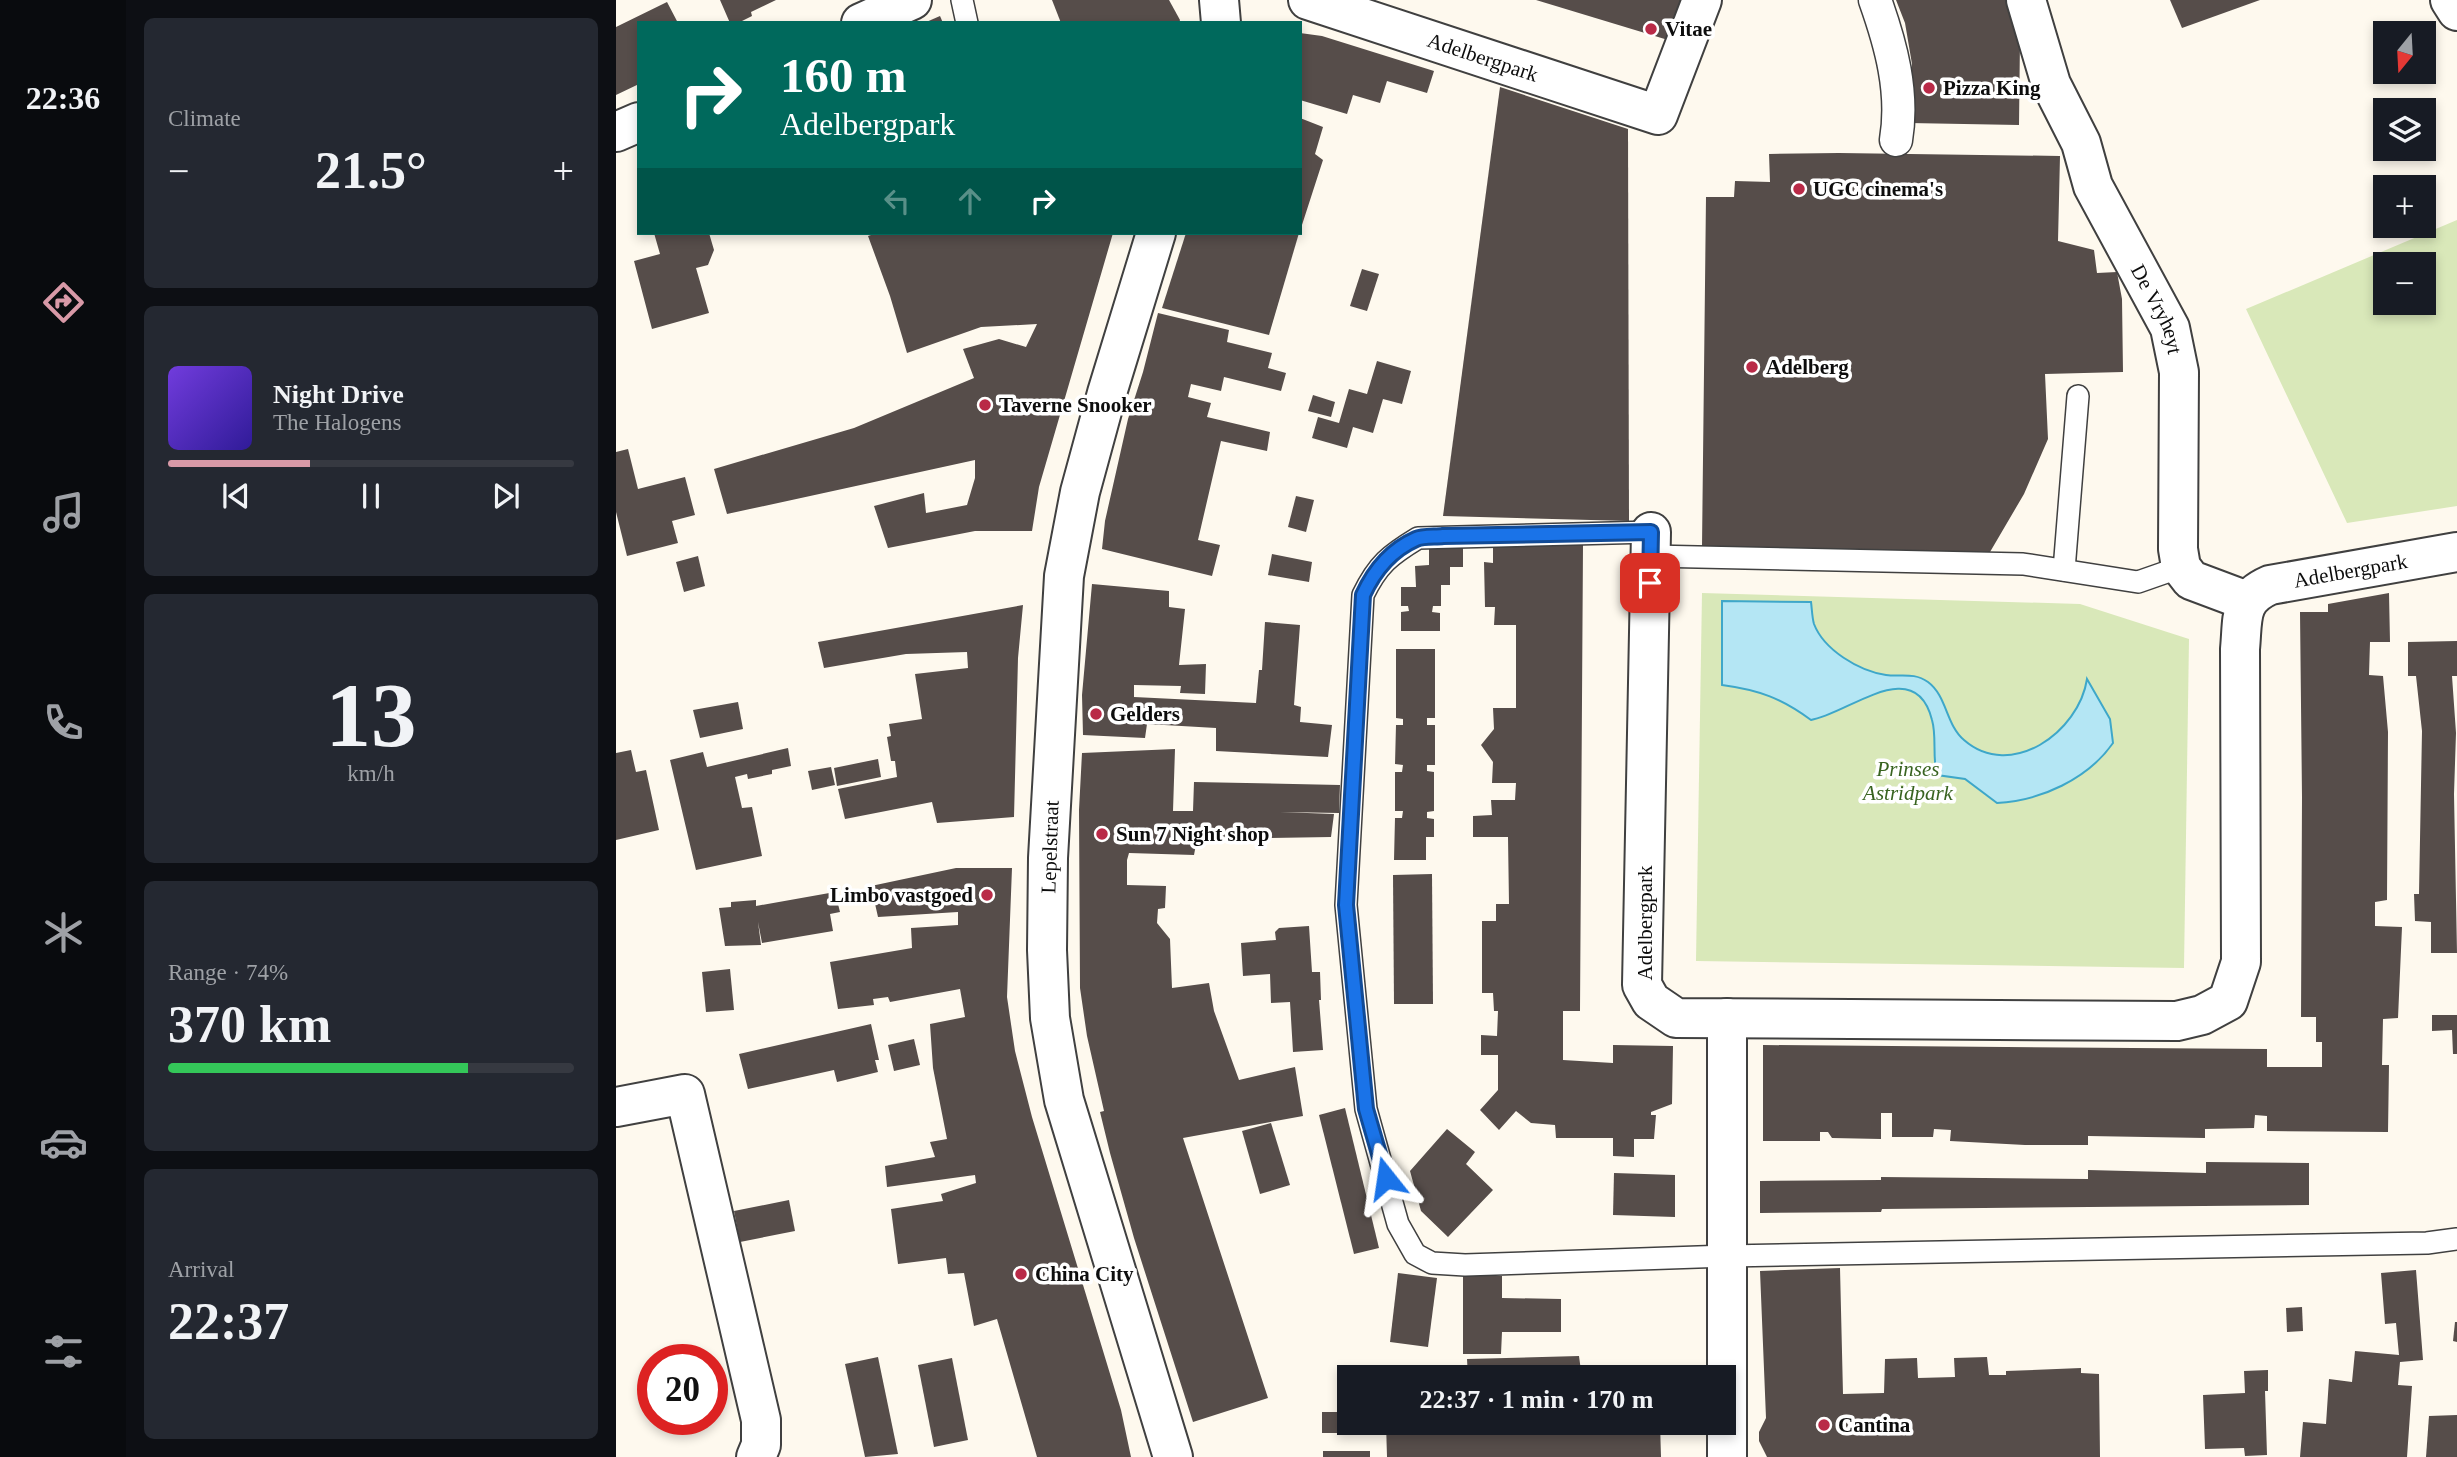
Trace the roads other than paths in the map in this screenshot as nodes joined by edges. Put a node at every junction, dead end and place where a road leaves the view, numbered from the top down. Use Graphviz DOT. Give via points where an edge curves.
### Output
graph roads {
  1 [pos="912,0"];
  2 [pos="962,0"];
  3 [pos="1219,0"];
  4 [pos="1308,0"];
  5 [pos="1702,0"];
  6 [pos="1875,0"];
  7 [pos="2026,0"];
  8 [pos="2450,0"];
  9 [pos="2457,11"];
  10 [pos="865,21"];
  11 [pos="967,21"];
  12 [pos="1221,21"];
  13 [pos="637,123"];
  14 [pos="616,132"];
  15 [pos="1896,140"];
  16 [pos="1155,235"];
  17 [pos="2078,396"];
  18 [pos="1651,544"];
  19 [pos="2457,552"];
  20 [pos="2181,567"];
  21 [pos="2064,570"];
  22 [pos="2247,601"];
  23 [pos="1727,1018"];
  24 [pos="616,1107"];
  25 [pos="2457,1239"];
  26 [pos="1727,1256"];
  27 [pos="756,1457"];
  28 [pos="1172,1457"];
  29 [pos="1727,1457"];
  1 -- 10 [label="street"];
  2 -- 11 [label="lane"];
  3 -- 12 [label="street"];
  4 -- 5 [label="street, Adelbergpark" via="1658,115"];
  6 -- 15 [label="street" via="1895,65"];
  7 -- 20 [label="street, De Vryheyt" via="2051,84 2081,143 2094,186 2170,328 2179,372"];
  8 -- 9 [label="street"];
  13 -- 14 [label="street"];
  16 -- 28 [label="street, Lepelstraat" via="1080,492 1064,576 1047,950 1050,1018 1064,1100"];
  17 -- 21 [label="lane"];
  18 -- 21 [label="lane"];
  18 -- 23 [label="street, Adelbergpark" via="1642,985 1651,1001 1676,1018"];
  18 -- 26 [label="lane" via="1418,538 1389,556 1371,578 1363,595 1346,905 1366,1109 1398,1224 1415,1254 1432,1263"];
  19 -- 22 [label="street, Adelbergpark" via="2270,585"];
  20 -- 21 [label="lane" via="2138,582"];
  20 -- 22 [label="street" via="2191,580"];
  22 -- 23 [label="street" via="2241,649 2241,962 2228,1001 2202,1015 2177,1021"];
  23 -- 26 [label="street"];
  24 -- 27 [label="street" via="685,1094 761,1420"];
  25 -- 26 [label="lane"];
  26 -- 29 [label="street"];
}
